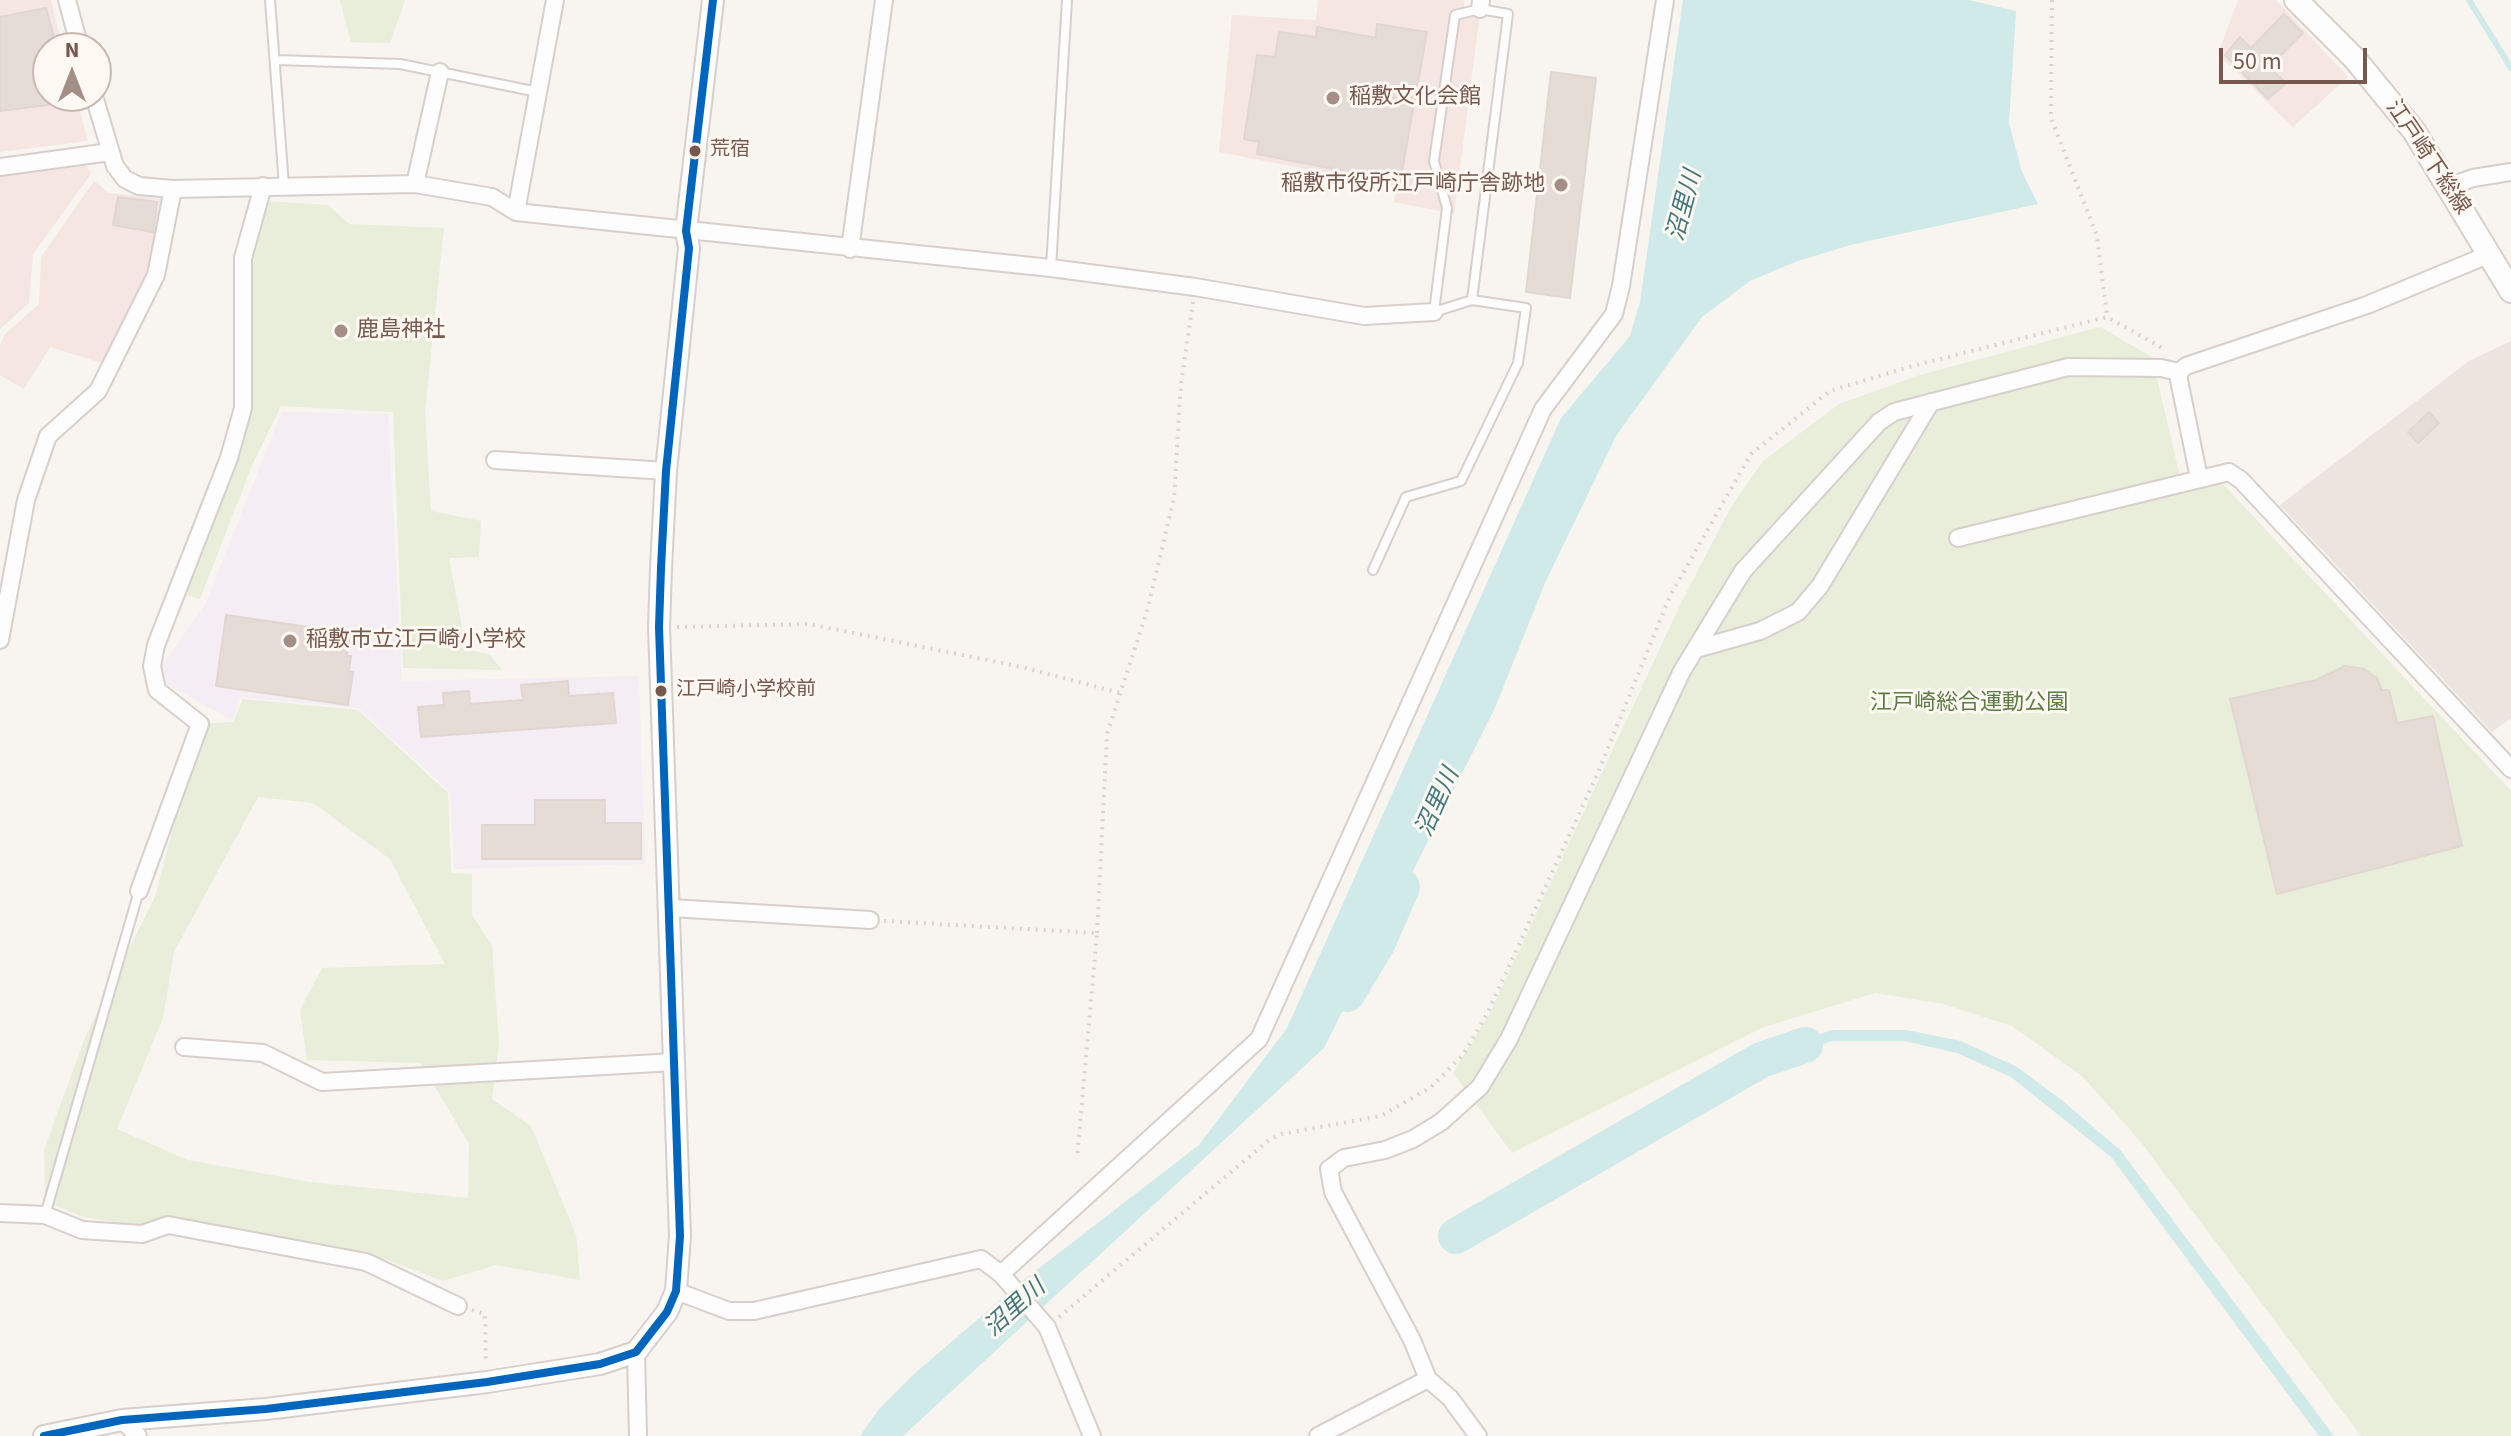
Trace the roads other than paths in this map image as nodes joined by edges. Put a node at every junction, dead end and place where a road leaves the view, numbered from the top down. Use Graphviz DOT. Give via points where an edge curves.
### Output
graph roads {
  1 [pos="67,0"];
  2 [pos="270,0"];
  3 [pos="555,0"];
  4 [pos="713,0"];
  5 [pos="884,0"];
  6 [pos="1067,0"];
  7 [pos="1665,0"];
  8 [pos="2296,0"];
  9 [pos="1481,4"];
  10 [pos="76,32"];
  11 [pos="276,60"];
  12 [pos="440,72"];
  13 [pos="538,92"];
  14 [pos="99,112"];
  15 [pos="110,152"];
  16 [pos="0,167"];
  17 [pos="2511,172"];
  18 [pos="415,184"];
  19 [pos="263,186"];
  20 [pos="284,186"];
  21 [pos="2450,186"];
  22 [pos="173,189"];
  23 [pos="516,212"];
  24 [pos="686,231"];
  25 [pos="850,249"];
  26 [pos="2490,254"];
  27 [pos="1051,268"];
  28 [pos="2511,291"];
  29 [pos="1472,300"];
  30 [pos="1434,312"];
  31 [pos="2183,369"];
  32 [pos="1931,402"];
  33 [pos="495,460"];
  34 [pos="666,471"];
  35 [pos="2199,478"];
  36 [pos="1958,538"];
  37 [pos="1373,570"];
  38 [pos="0,640"];
  39 [pos="1696,649"];
  40 [pos="2511,769"];
  41 [pos="139,891"];
  42 [pos="671,908"];
  43 [pos="870,920"];
  44 [pos="184,1047"];
  45 [pos="675,1062"];
  46 [pos="0,1213"];
  47 [pos="45,1215"];
  48 [pos="1004,1277"];
  49 [pos="676,1291"];
  50 [pos="458,1306"];
  51 [pos="636,1352"];
  52 [pos="1428,1379"];
  53 [pos="122,1420"];
  54 [pos="44,1436"];
  55 [pos="138,1436"];
  56 [pos="638,1436"];
  57 [pos="1092,1436"];
  58 [pos="1318,1436"];
  59 [pos="1478,1436"];
  1 -- 10 [label="street"];
  2 -- 11 [label="lane"];
  3 -- 13 [label="street"];
  4 -- 24 [label="street"];
  5 -- 25 [label="street"];
  6 -- 27 [label="lane"];
  7 -- 48 [label="street" via="1614,314 1543,409 1259,1039"];
  8 -- 21 [label="main road, 江戸崎下総線" via="2384,94"];
  9 -- 29 [label="lane" via="1508,14"];
  9 -- 30 [label="lane" via="1455,15 1434,161 1447,208"];
  11 -- 12 [label="lane" via="400,64"];
  11 -- 20 [label="lane"];
  12 -- 13 [label="lane"];
  12 -- 18 [label="street"];
  13 -- 23 [label="street"];
  14 -- 15 [label="street"];
  15 -- 16 [label="street"];
  15 -- 22 [label="street" via="125,179"];
  17 -- 21 [label="street"];
  18 -- 20 [label="street"];
  18 -- 23 [label="street" via="492,197"];
  19 -- 20 [label="street"];
  19 -- 22 [label="street"];
  19 -- 41 [label="street" via="243,258 243,408 152,666 157,690 200,724"];
  21 -- 26 [label="main road, 江戸崎下総線"];
  22 -- 38 [label="street" via="156,275 123,342 98,391 48,436 26,500"];
  23 -- 24 [label="street"];
  24 -- 25 [label="street"];
  24 -- 34 [label="street" via="689,248"];
  25 -- 27 [label="street"];
  26 -- 28 [label="main road, 江戸崎下総線"];
  26 -- 31 [label="street" via="2367,305"];
  27 -- 30 [label="street" via="1364,316"];
  29 -- 30 [label="lane"];
  29 -- 37 [label="lane" via="1526,308 1518,363 1461,481 1406,497"];
  31 -- 32 [label="street" via="2068,367"];
  31 -- 35 [label="street"];
  32 -- 39 [label="street" via="1879,422 1743,571"];
  32 -- 39 [label="street" via="1820,586 1798,612 1760,631"];
  33 -- 34 [label="street"];
  34 -- 42 [label="street" via="659,627"];
  35 -- 36 [label="street"];
  35 -- 40 [label="street" via="2223,471 2241,480"];
  39 -- 52 [label="street" via="1497,1062 1480,1087 1413,1139 1344,1158 1329,1169 1333,1192"];
  41 -- 47 [label="lane"];
  42 -- 43 [label="street"];
  42 -- 45 [label="street"];
  44 -- 45 [label="street" via="263,1053 322,1082"];
  45 -- 49 [label="street" via="680,1236"];
  46 -- 47 [label="street"];
  47 -- 50 [label="street" via="82,1230 142,1234 168,1225 366,1262"];
  48 -- 49 [label="street" via="981,1259 754,1311 729,1311"];
  48 -- 57 [label="street" via="1044,1324"];
  49 -- 51 [label="street"];
  51 -- 53 [label="street" via="600,1364 487,1382"];
  51 -- 56 [label="street"];
  52 -- 58 [label="street"];
  52 -- 59 [label="street" via="1450,1398"];
  53 -- 54 [label="street"];
  53 -- 55 [label="street"];
}
